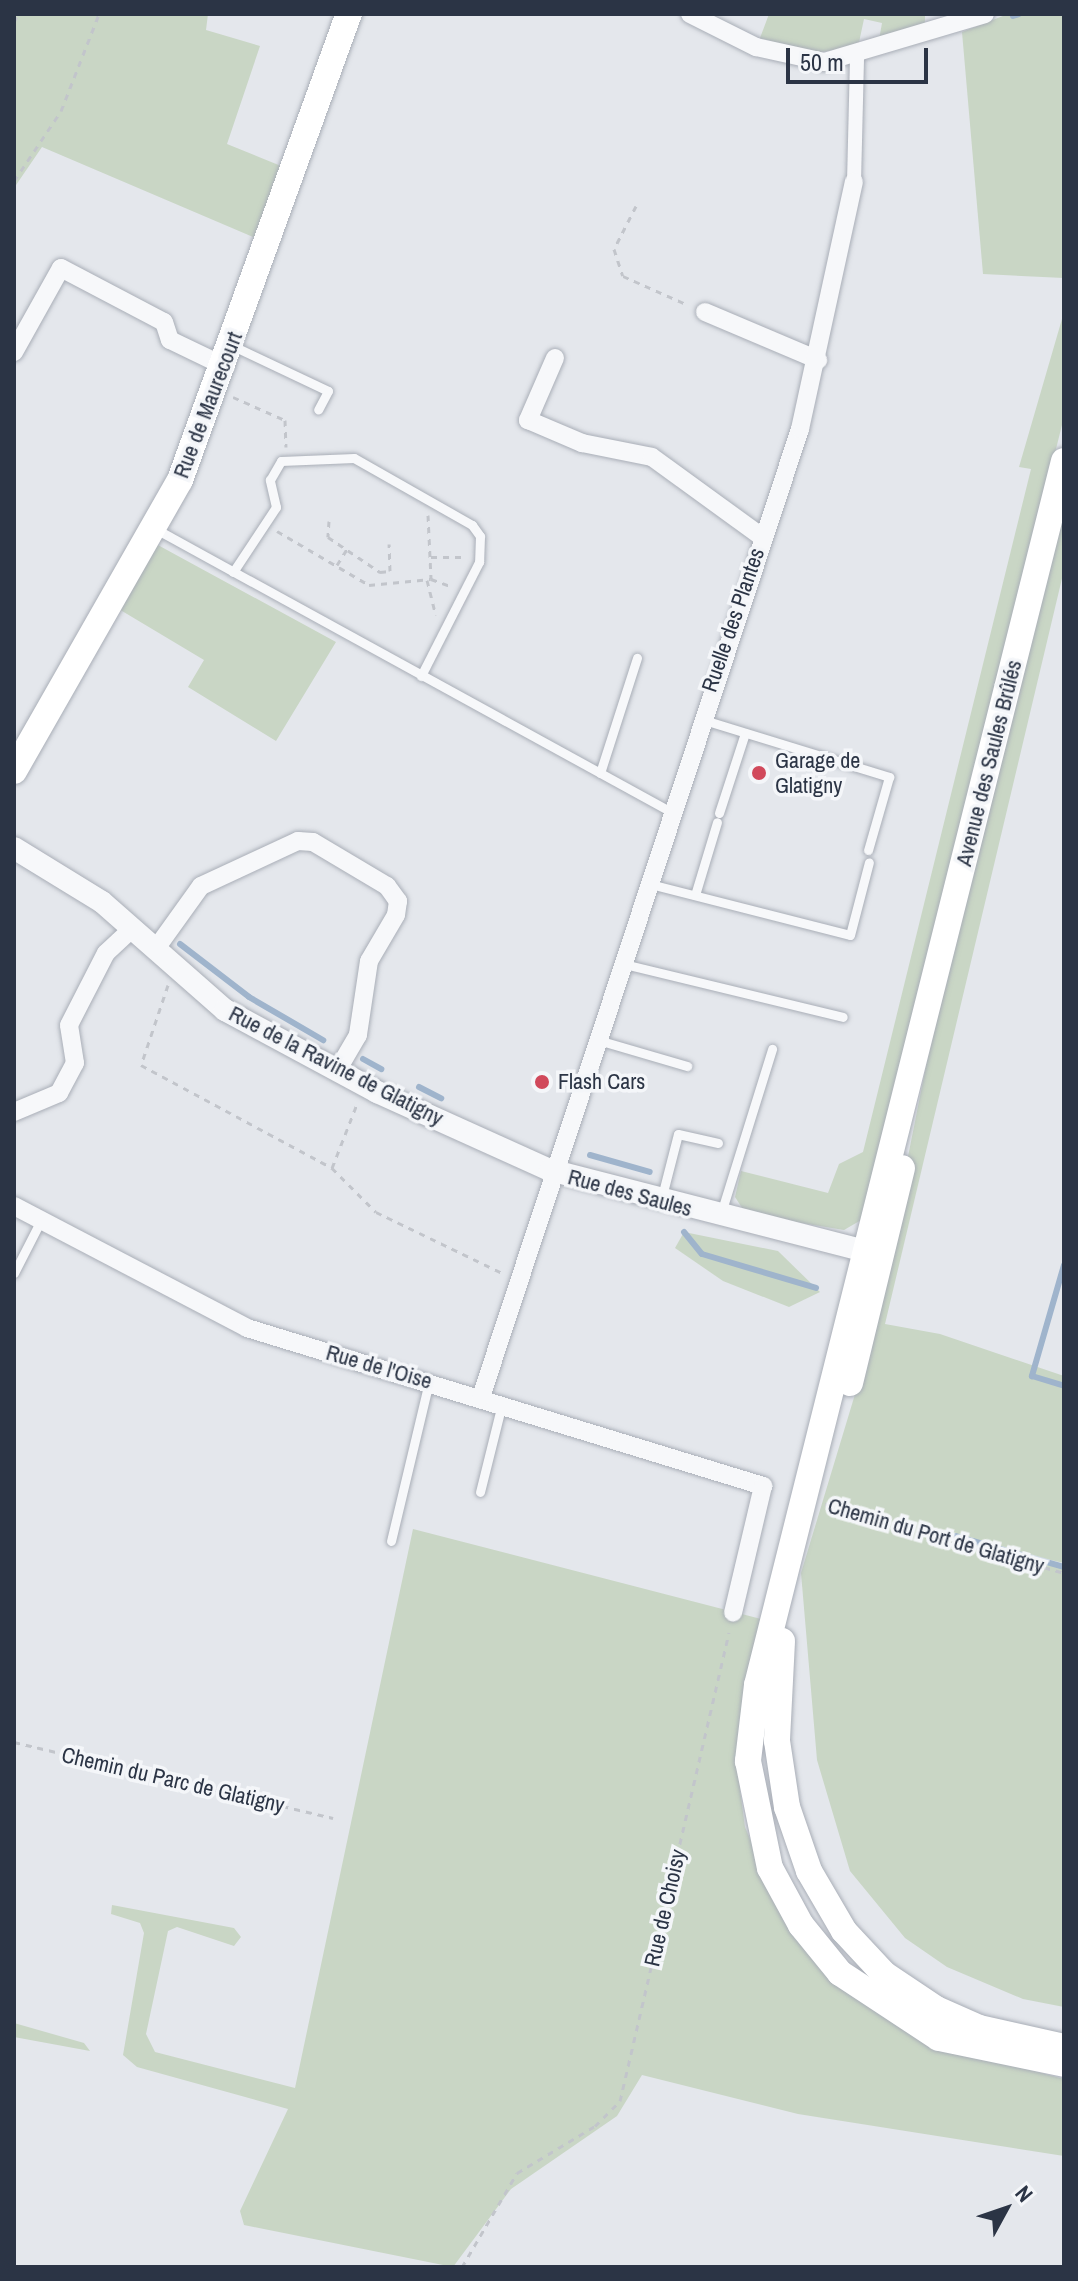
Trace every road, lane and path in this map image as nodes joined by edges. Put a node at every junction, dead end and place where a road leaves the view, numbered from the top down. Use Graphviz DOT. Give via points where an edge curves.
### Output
graph roads {
  1 [pos="18,14"];
  2 [pos="99,14"];
  3 [pos="349,14"];
  4 [pos="690,14"];
  5 [pos="973,16"];
  6 [pos="14,22"];
  7 [pos="857,56"];
  8 [pos="14,181"];
  9 [pos="854,182"];
  10 [pos="636,206"];
  11 [pos="705,312"];
  12 [pos="14,352"];
  13 [pos="555,358"];
  14 [pos="818,360"];
  15 [pos="225,367"];
  16 [pos="318,410"];
  17 [pos="287,459"];
  18 [pos="1064,461"];
  19 [pos="428,500"];
  20 [pos="329,521"];
  21 [pos="151,526"];
  22 [pos="261,528"];
  23 [pos="762,537"];
  24 [pos="389,544"];
  25 [pos="347,549"];
  26 [pos="431,557"];
  27 [pos="479,562"];
  28 [pos="337,565"];
  29 [pos="233,572"];
  30 [pos="429,579"];
  31 [pos="465,591"];
  32 [pos="446,630"];
  33 [pos="637,658"];
  34 [pos="421,676"];
  35 [pos="700,718"];
  36 [pos="745,733"];
  37 [pos="14,771"];
  38 [pos="600,773"];
  39 [pos="673,813"];
  40 [pos="14,848"];
  41 [pos="868,850"];
  42 [pos="869,862"];
  43 [pos="650,884"];
  44 [pos="695,895"];
  45 [pos="133,928"];
  46 [pos="155,950"];
  47 [pos="624,964"];
  48 [pos="180,973"];
  49 [pos="843,1017"];
  50 [pos="598,1040"];
  51 [pos="772,1049"];
  52 [pos="687,1066"];
  53 [pos="337,1071"];
  54 [pos="365,1086"];
  55 [pos="14,1112"];
  56 [pos="718,1143"];
  57 [pos="332,1168"];
  58 [pos="559,1173"];
  59 [pos="660,1203"];
  60 [pos="14,1206"];
  61 [pos="720,1216"];
  62 [pos="41,1220"];
  63 [pos="874,1253"];
  64 [pos="14,1273"];
  65 [pos="520,1282"];
  66 [pos="429,1382"];
  67 [pos="481,1397"];
  68 [pos="502,1404"];
  69 [pos="810,1488"];
  70 [pos="480,1492"];
  71 [pos="391,1541"];
  72 [pos="1064,1573"];
  73 [pos="788,1577"];
  74 [pos="733,1613"];
  75 [pos="14,1742"];
  76 [pos="333,1818"];
  77 [pos="1064,2047"];
  78 [pos="1064,2064"];
  79 [pos="462,2267"];
  1 -- 6 [label="path"];
  2 -- 8 [label="path" via="61,111"];
  3 -- 15 [label="main road, Rue de Maurecourt"];
  4 -- 7 [label="street" via="756,47 800,59"];
  5 -- 7 [label="street"];
  7 -- 9 [label="street, Ruelle des Plantes"];
  9 -- 14 [label="street, Ruelle des Plantes"];
  10 -- 11 [label="path" via="614,249 623,276"];
  11 -- 14 [label="street"];
  12 -- 15 [label="street" via="61,268 164,322 170,340"];
  13 -- 23 [label="street" via="528,420 582,443 652,457"];
  14 -- 23 [label="street, Ruelle des Plantes"];
  15 -- 16 [label="lane" via="328,391"];
  15 -- 17 [label="path" via="285,420"];
  15 -- 21 [label="main road, Rue de Maurecourt"];
  17 -- 19 [label="lane" via="334,465 354,458"];
  17 -- 22 [label="lane" via="270,480 276,507"];
  18 -- 63 [label="main road, Avenue des Saules Brûlés" via="914,1065"];
  19 -- 26 [label="path"];
  19 -- 27 [label="lane" via="472,525 480,536"];
  20 -- 25 [label="path" via="328,537"];
  21 -- 29 [label="lane"];
  21 -- 37 [label="main road, Rue de Maurecourt"];
  22 -- 28 [label="path"];
  22 -- 29 [label="lane"];
  23 -- 35 [label="street, Ruelle des Plantes"];
  24 -- 25 [label="path" via="390,571"];
  25 -- 28 [label="path"];
  26 -- 27 [label="path"];
  26 -- 30 [label="path"];
  27 -- 31 [label="lane"];
  28 -- 30 [label="path" via="369,585"];
  29 -- 34 [label="lane"];
  30 -- 31 [label="path"];
  30 -- 32 [label="path"];
  31 -- 32 [label="lane"];
  32 -- 34 [label="lane"];
  33 -- 38 [label="lane"];
  34 -- 38 [label="lane"];
  35 -- 36 [label="lane"];
  35 -- 39 [label="street, Ruelle des Plantes"];
  36 -- 41 [label="lane" via="889,777"];
  36 -- 44 [label="lane"];
  38 -- 39 [label="lane"];
  39 -- 43 [label="street, Ruelle des Plantes"];
  40 -- 45 [label="street, Rue de la Ravine de Glatigny"];
  42 -- 44 [label="lane" via="850,935"];
  43 -- 44 [label="lane"];
  43 -- 47 [label="street, Ruelle des Plantes"];
  45 -- 46 [label="street, Rue de la Ravine de Glatigny"];
  45 -- 55 [label="street" via="106,953 69,1025 75,1063 59,1093"];
  46 -- 48 [label="street, Rue de la Ravine de Glatigny"];
  46 -- 53 [label="street" via="201,886 298,841 313,842 387,886 398,901 396,915 369,961 358,1035"];
  47 -- 49 [label="lane"];
  47 -- 50 [label="street, Ruelle des Plantes"];
  48 -- 53 [label="street, Rue de la Ravine de Glatigny" via="225,1010"];
  48 -- 57 [label="path" via="141,1065"];
  50 -- 52 [label="lane"];
  50 -- 58 [label="street, Ruelle des Plantes"];
  51 -- 61 [label="lane"];
  53 -- 54 [label="street, Rue de la Ravine de Glatigny"];
  54 -- 57 [label="path"];
  54 -- 58 [label="street, Rue de la Ravine de Glatigny"];
  56 -- 59 [label="lane" via="678,1134"];
  57 -- 65 [label="path" via="376,1212"];
  58 -- 59 [label="street, Rue des Saules"];
  58 -- 65 [label="street, Rue des Saules"];
  59 -- 61 [label="street, Rue des Saules"];
  60 -- 62 [label="street, Rue de l'Oise"];
  61 -- 63 [label="street, Rue des Saules"];
  62 -- 64 [label="lane"];
  62 -- 66 [label="street, Rue de l'Oise" via="247,1328"];
  63 -- 69 [label="main road, Avenue des Saules Brûlés" via="847,1393"];
  65 -- 67 [label="street, Rue des Saules"];
  66 -- 67 [label="street, Rue de l'Oise"];
  66 -- 71 [label="lane"];
  67 -- 68 [label="street, Rue de l'Oise"];
  68 -- 70 [label="lane"];
  68 -- 74 [label="street, Rue de l'Oise" via="763,1486"];
  69 -- 72 [label="path, Chemin du Port de Glatigny"];
  69 -- 73 [label="main road, Avenue des Saules Brûlés"];
  73 -- 77 [label="main road" via="779,1761 800,1849 831,1913 868,1960 919,1999 979,2028"];
  73 -- 78 [label="main road" via="753,1702 748,1761 758,1832 789,1906 840,1973 898,2017 955,2043"];
  74 -- 79 [label="path, Rue de Choisy" via="619,2104 517,2173"];
  75 -- 76 [label="path, Chemin du Parc de Glatigny"];
}
